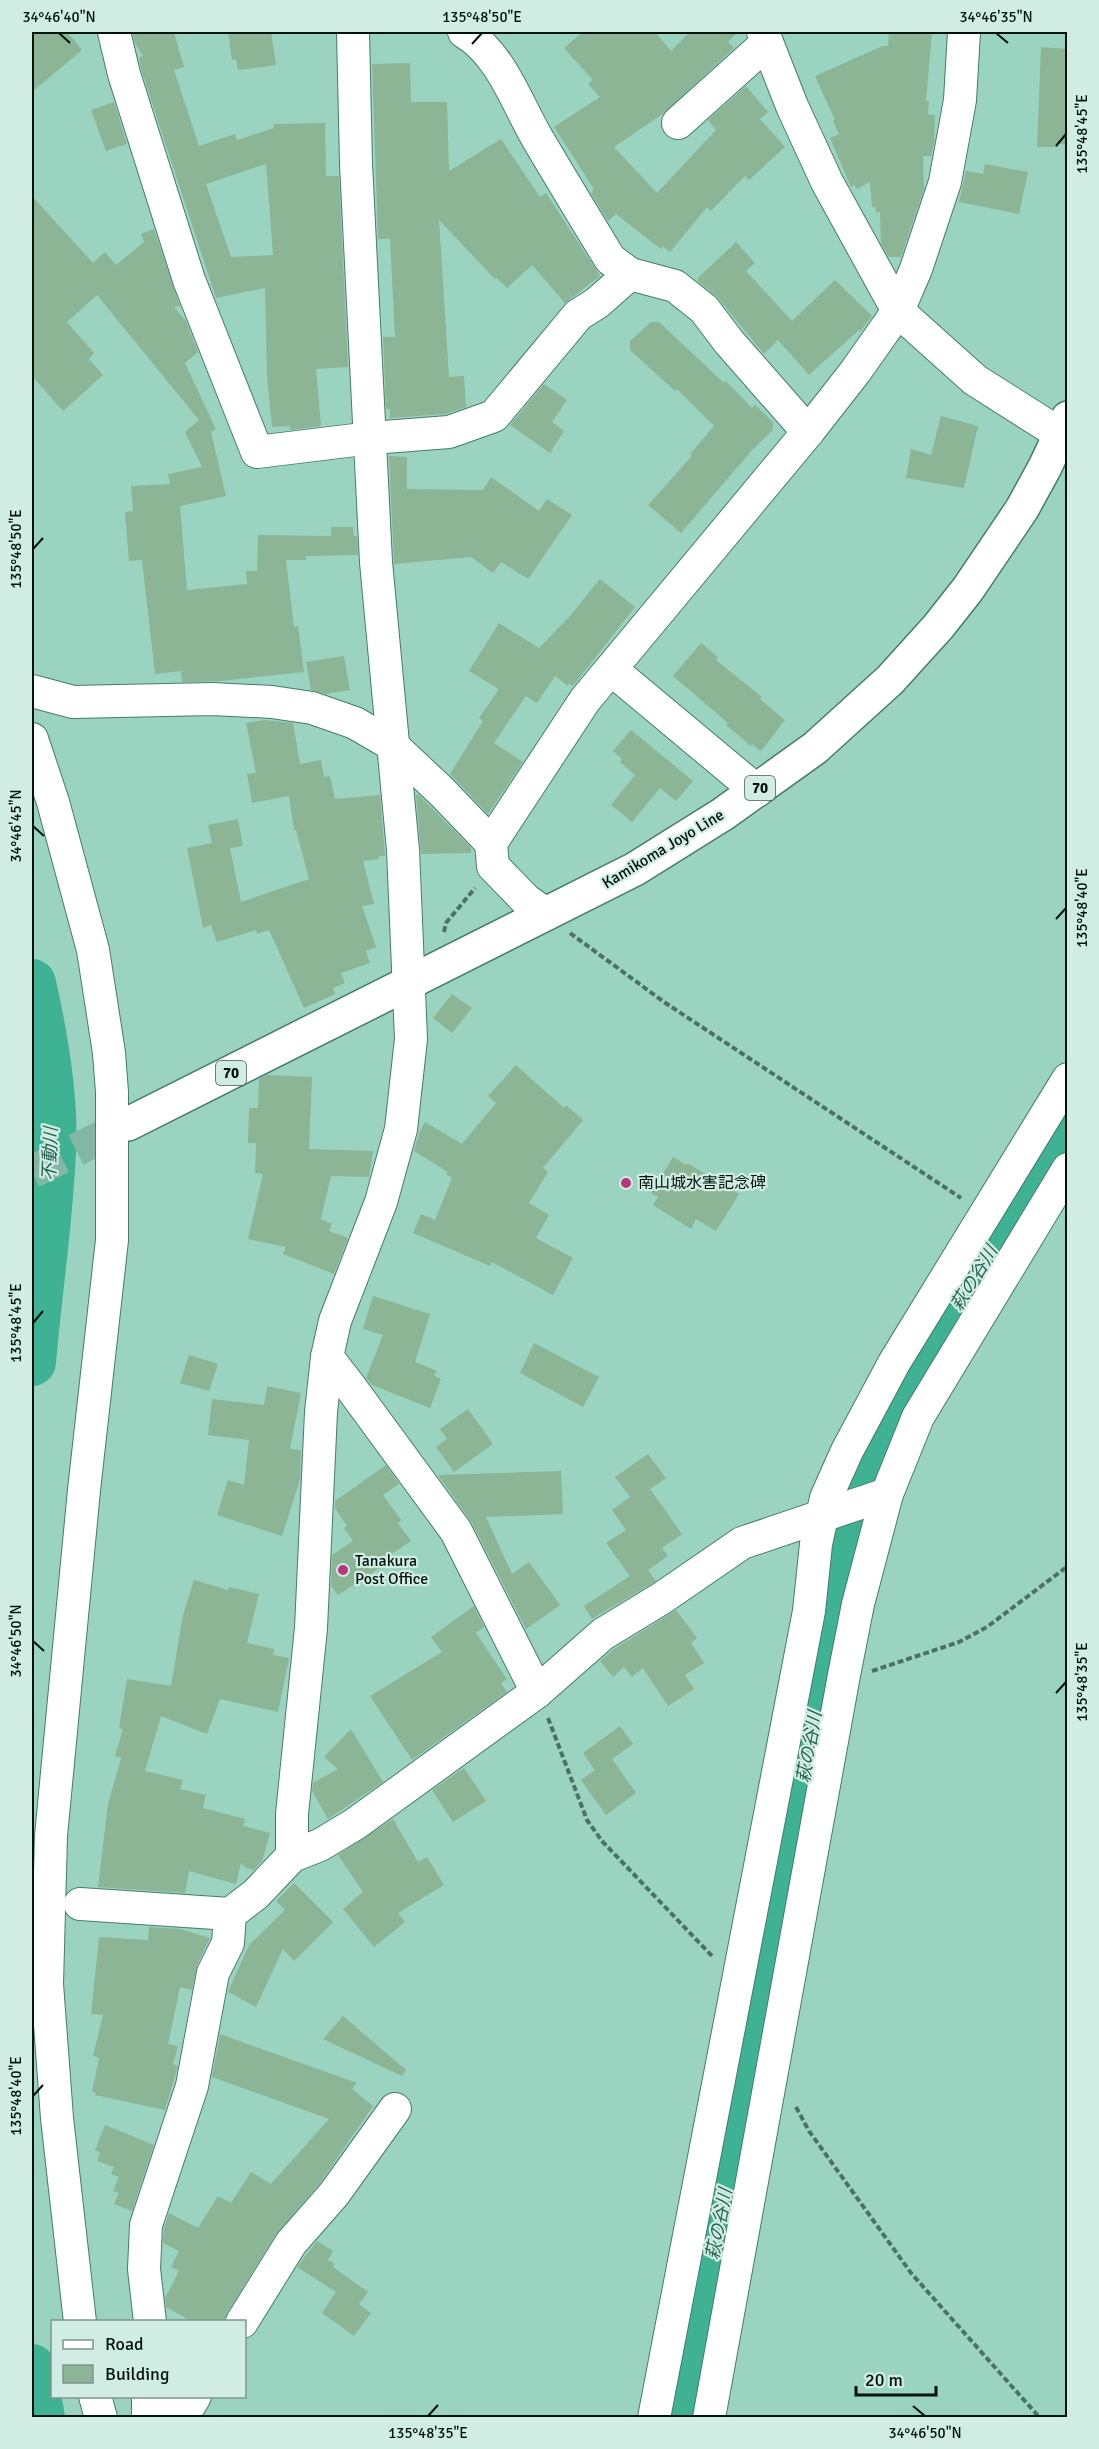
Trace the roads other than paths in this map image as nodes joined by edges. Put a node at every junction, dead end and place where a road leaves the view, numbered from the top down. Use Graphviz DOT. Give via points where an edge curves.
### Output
graph roads {
  1 [pos="114,32"];
  2 [pos="353,32"];
  3 [pos="464,32"];
  4 [pos="964,32"];
  5 [pos="765,37"];
  6 [pos="678,123"];
  7 [pos="630,274"];
  8 [pos="898,311"];
  9 [pos="1065,430"];
  10 [pos="808,432"];
  11 [pos="371,438"];
  12 [pos="612,670"];
  13 [pos="32,691"];
  14 [pos="32,739"];
  15 [pos="391,744"];
  16 [pos="757,791"];
  17 [pos="492,855"];
  18 [pos="546,914"];
  19 [pos="407,982"];
  20 [pos="1068,1079"];
  21 [pos="128,1124"];
  22 [pos="1068,1169"];
  23 [pos="327,1357"];
  24 [pos="881,1497"];
  25 [pos="827,1514"];
  26 [pos="537,1692"];
  27 [pos="291,1856"];
  28 [pos="80,1904"];
  29 [pos="230,1914"];
  30 [pos="395,2109"];
  31 [pos="152,2319"];
  32 [pos="80,2320"];
  33 [pos="243,2320"];
  34 [pos="95,2398"];
  35 [pos="101,2418"];
  36 [pos="654,2418"];
  37 [pos="709,2418"];
  1 -- 11 [label="street" via="189,280 257,452"];
  2 -- 11 [label="street"];
  3 -- 7 [label="street" via="477,39 495,61 609,259"];
  4 -- 8 [label="street" via="960,100 945,182"];
  5 -- 6 [label="street"];
  5 -- 8 [label="street" via="827,182"];
  7 -- 10 [label="street" via="675,286 704,309"];
  7 -- 11 [label="street" via="578,315 494,416 449,432"];
  8 -- 9 [label="street" via="975,380"];
  8 -- 10 [label="street"];
  9 -- 16 [label="main road, Kamikoma Joyo Line / 70" via="1009,529 938,627 854,715"];
  10 -- 12 [label="street"];
  11 -- 15 [label="street" via="376,562"];
  12 -- 16 [label="street"];
  12 -- 17 [label="street" via="585,700"];
  13 -- 15 [label="street" via="73,702 272,702 312,708 355,723"];
  14 -- 32 [label="street" via="93,950 112,1092 112,1240 51,1836 47,1984 57,2118"];
  15 -- 17 [label="street" via="441,791"];
  15 -- 19 [label="street" via="403,850"];
  16 -- 18 [label="main road, Kamikoma Joyo Line / 70" via="644,864"];
  17 -- 18 [label="street" via="526,900"];
  18 -- 19 [label="main road, Kamikoma Joyo Line / 70"];
  19 -- 21 [label="main road, Kamikoma Joyo Line / 70"];
  19 -- 23 [label="street" via="411,1039 401,1129 381,1202 335,1321"];
  20 -- 25 [label="street" via="894,1363 826,1498"];
  22 -- 24 [label="street" via="918,1417"];
  23 -- 26 [label="street" via="456,1531"];
  23 -- 27 [label="street" via="311,1628"];
  24 -- 25 [label="street"];
  24 -- 37 [label="street" via="844,1675"];
  25 -- 26 [label="street" via="742,1543 603,1634"];
  25 -- 36 [label="street" via="816,1545 808,1611"];
  26 -- 27 [label="street" via="355,1824 320,1845"];
  27 -- 29 [label="street" via="256,1894"];
  28 -- 29 [label="street"];
  29 -- 31 [label="street" via="228,1942 213,1972 192,2086 146,2225 144,2269"];
  30 -- 33 [label="street" via="334,2194 291,2243"];
  34 -- 35 [label="street"];
}
